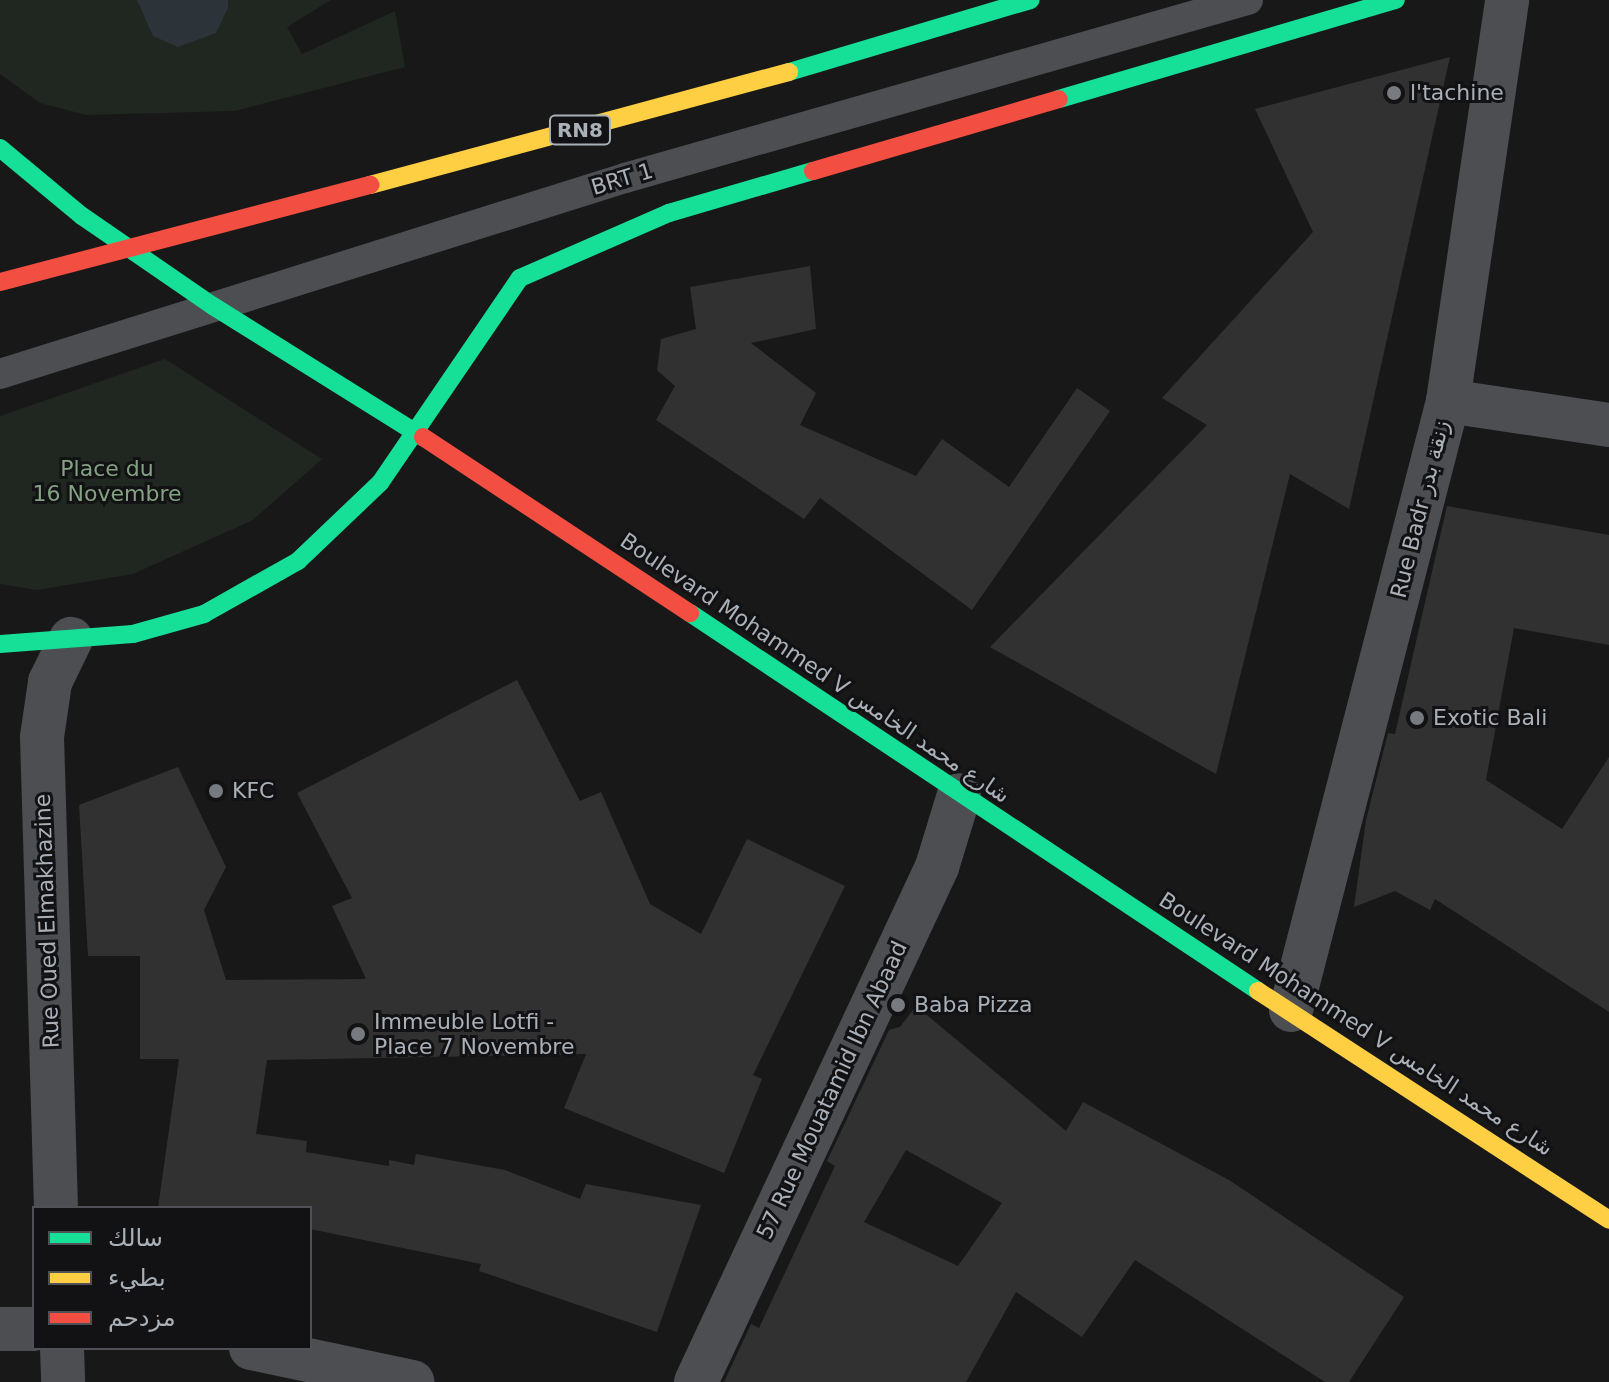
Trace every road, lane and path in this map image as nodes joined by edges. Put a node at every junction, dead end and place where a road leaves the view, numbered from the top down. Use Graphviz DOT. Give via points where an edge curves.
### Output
graph roads {
  1 [pos="1031,0"];
  2 [pos="1248,0"];
  3 [pos="1396,0"];
  4 [pos="1507,0"];
  5 [pos="0,148"];
  6 [pos="125,247"];
  7 [pos="0,282"];
  8 [pos="213,306"];
  9 [pos="0,374"];
  10 [pos="1448,401"];
  11 [pos="1609,425"];
  12 [pos="417,433"];
  13 [pos="71,639"];
  14 [pos="0,644"];
  15 [pos="959,795"];
  16 [pos="1291,1010"];
  17 [pos="56,1206"];
  18 [pos="1609,1220"];
  19 [pos="0,1329"];
  20 [pos="32,1329"];
  21 [pos="62,1350"];
  22 [pos="260,1350"];
  23 [pos="63,1382"];
  24 [pos="412,1382"];
  25 [pos="696,1382"];
  1 -- 6 [label="main road, RN8" via="716,94"];
  2 -- 8 [label="lane, BRT 1" via="625,178"];
  3 -- 12 [label="main road" via="669,213 596,242 520,278"];
  4 -- 10 [label="street, Rue Badr زنقة بدر"];
  5 -- 6 [label="main road, Boulevard Mohammed V شارع محمد الخامس"];
  6 -- 7 [label="main road, RN8"];
  6 -- 8 [label="main road, Boulevard Mohammed V شارع محمد الخامس"];
  8 -- 9 [label="lane, BRT 1"];
  8 -- 12 [label="main road, Boulevard Mohammed V شارع محمد الخامس"];
  10 -- 11 [label="street"];
  10 -- 16 [label="street, Rue Badr زنقة بدر"];
  12 -- 13 [label="main road" via="366,498 258,587 204,614 133,634"];
  12 -- 15 [label="main road, Boulevard Mohammed V شارع محمد الخامس"];
  13 -- 14 [label="main road"];
  13 -- 17 [label="street, Rue Oued Elmakhazine" via="50,682 42,737"];
  15 -- 16 [label="main road, Boulevard Mohammed V شارع محمد الخامس"];
  15 -- 25 [label="street, 57 Rue Mouatamid Ibn Abaad" via="937,867"];
  16 -- 18 [label="main road, Boulevard Mohammed V شارع محمد الخامس"];
  19 -- 20 [label="street"];
  21 -- 23 [label="street"];
  22 -- 24 [label="street"];
}
